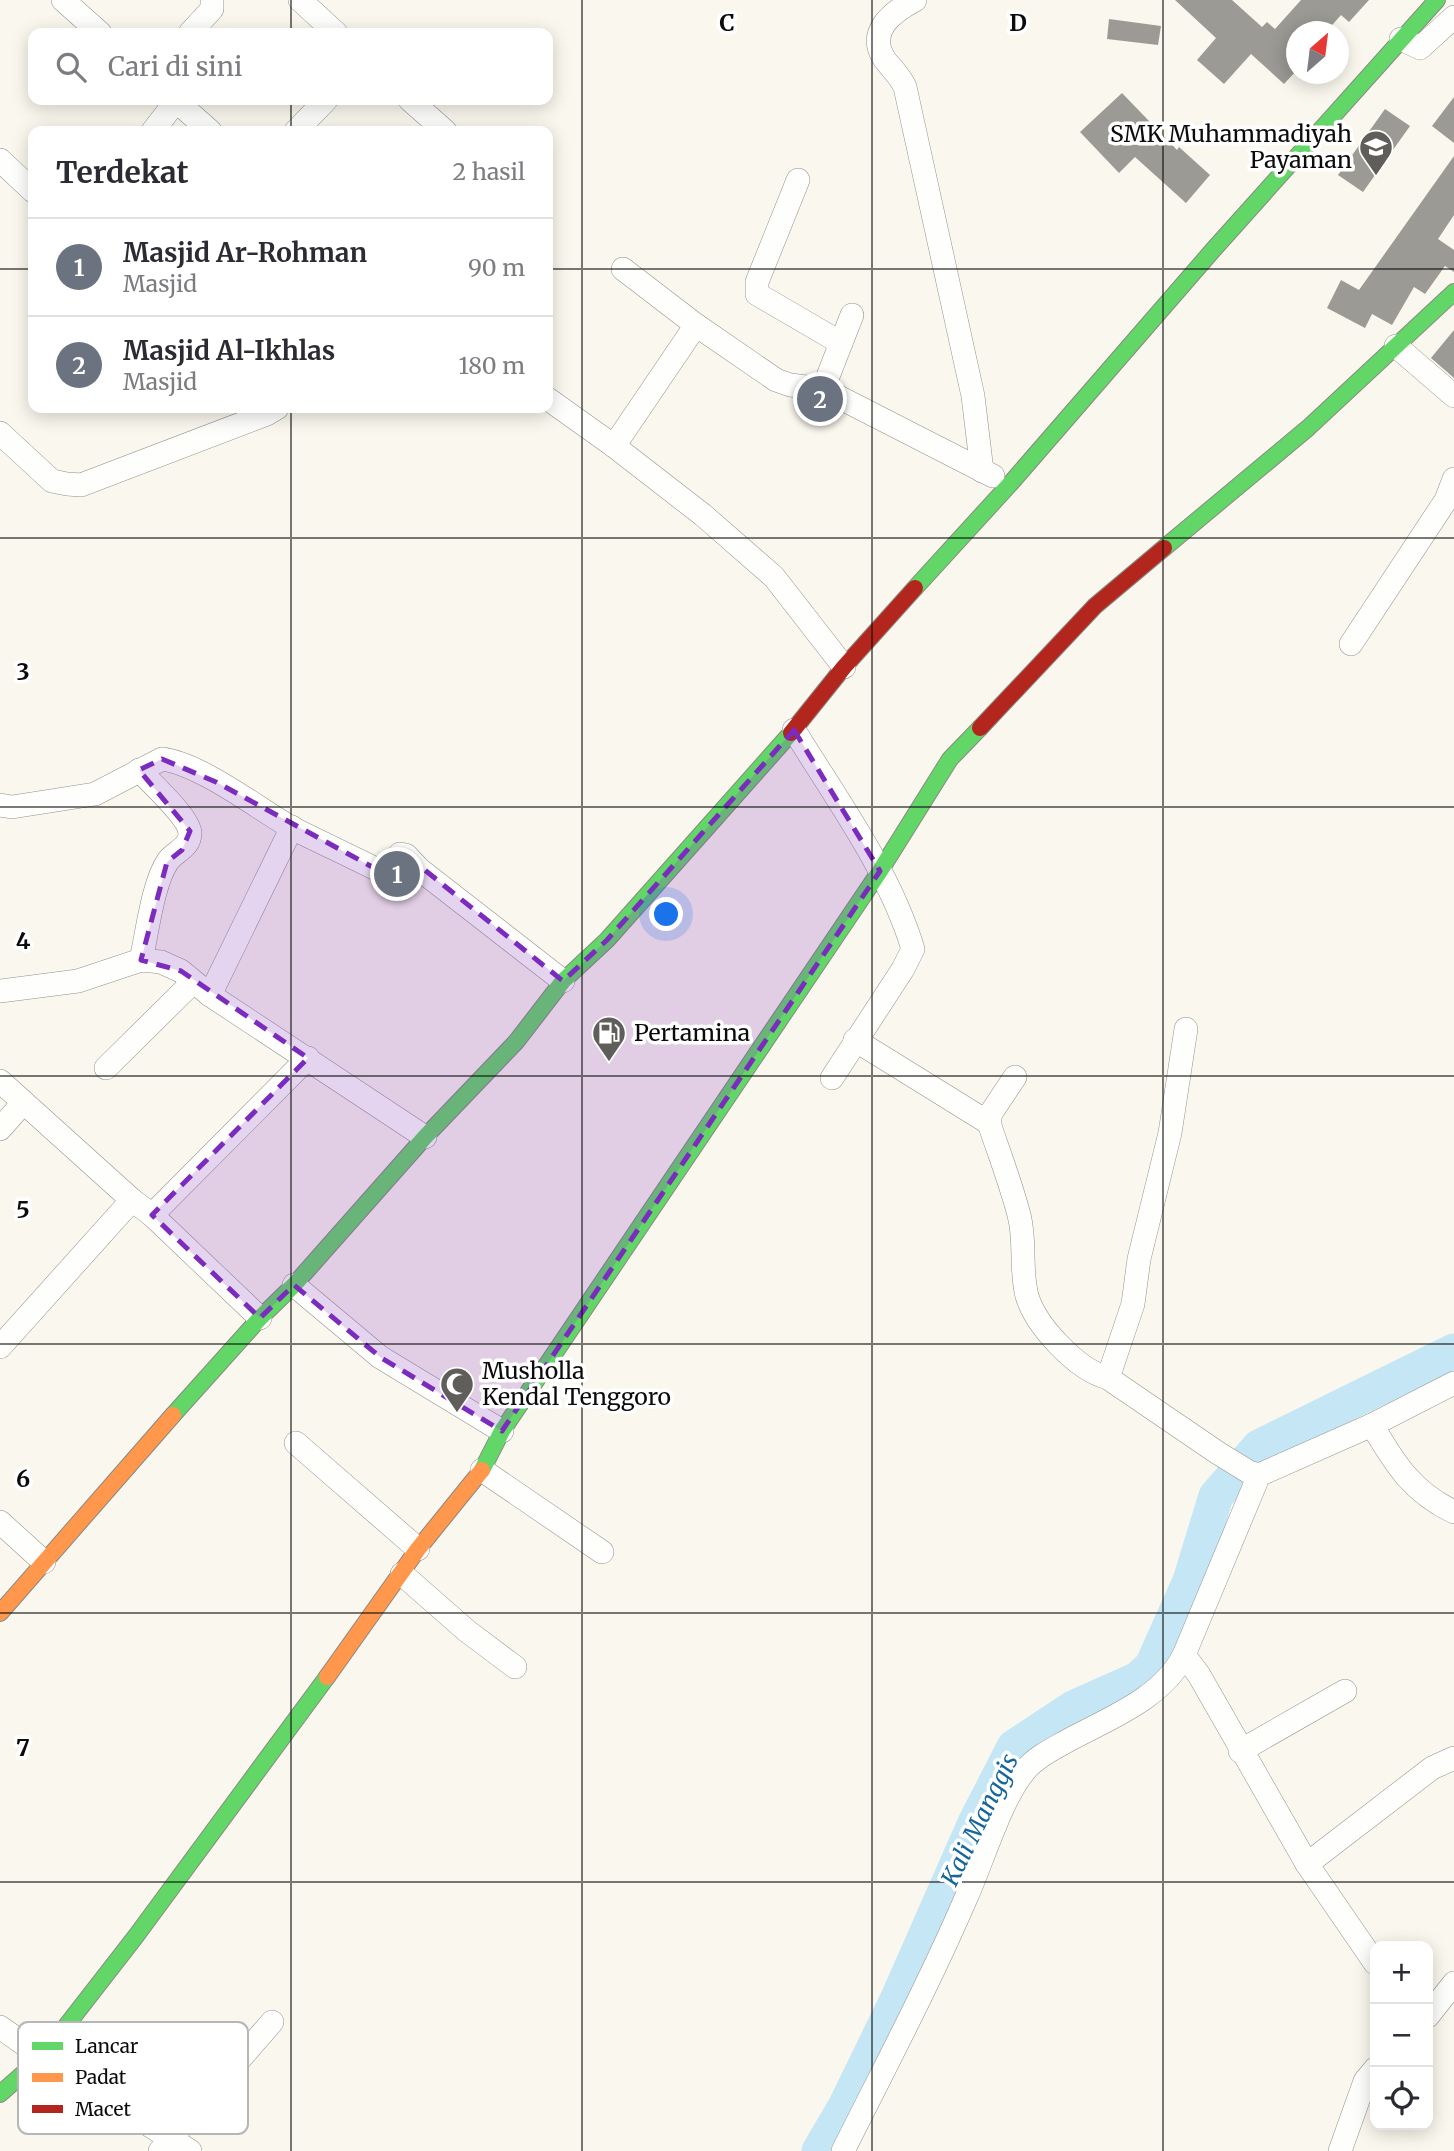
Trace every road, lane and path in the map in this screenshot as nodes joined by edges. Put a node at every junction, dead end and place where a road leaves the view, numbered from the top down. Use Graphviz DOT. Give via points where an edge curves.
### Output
graph roads {
  1 [pos="63,0"];
  2 [pos="212,0"];
  3 [pos="300,0"];
  4 [pos="915,0"];
  5 [pos="1437,0"];
  6 [pos="1454,17"];
  7 [pos="94,28"];
  8 [pos="195,28"];
  9 [pos="331,28"];
  10 [pos="1401,39"];
  11 [pos="172,105"];
  12 [pos="181,105"];
  13 [pos="321,105"];
  14 [pos="416,105"];
  15 [pos="157,126"];
  16 [pos="205,126"];
  17 [pos="301,126"];
  18 [pos="439,126"];
  19 [pos="0,160"];
  20 [pos="798,180"];
  21 [pos="28,186"];
  22 [pos="623,269"];
  23 [pos="1454,292"];
  24 [pos="852,315"];
  25 [pos="696,325"];
  26 [pos="841,343"];
  27 [pos="1396,346"];
  28 [pos="823,389"];
  29 [pos="1454,396"];
  30 [pos="553,403"];
  31 [pos="261,413"];
  32 [pos="0,433"];
  33 [pos="614,446"];
  34 [pos="982,471"];
  35 [pos="1454,479"];
  36 [pos="1010,484"];
  37 [pos="1351,644"];
  38 [pos="844,667"];
  39 [pos="794,730"];
  40 [pos="139,770"];
  41 [pos="0,805"];
  42 [pos="292,827"];
  43 [pos="880,871"];
  44 [pos="141,960"];
  45 [pos="563,981"];
  46 [pos="202,989"];
  47 [pos="0,991"];
  48 [pos="1186,1029"];
  49 [pos="855,1040"];
  50 [pos="308,1058"];
  51 [pos="106,1068"];
  52 [pos="1015,1077"];
  53 [pos="832,1078"];
  54 [pos="0,1081"];
  55 [pos="23,1103"];
  56 [pos="989,1123"];
  57 [pos="0,1129"];
  58 [pos="425,1137"];
  59 [pos="132,1200"];
  60 [pos="152,1215"];
  61 [pos="294,1285"];
  62 [pos="260,1318"];
  63 [pos="0,1347"];
  64 [pos="1108,1378"];
  65 [pos="1454,1383"];
  66 [pos="1372,1425"];
  67 [pos="502,1431"];
  68 [pos="296,1443"];
  69 [pos="482,1470"];
  70 [pos="1254,1474"];
  71 [pos="1454,1512"];
  72 [pos="0,1522"];
  73 [pos="418,1549"];
  74 [pos="602,1552"];
  75 [pos="44,1562"];
  76 [pos="402,1574"];
  77 [pos="0,1613"];
  78 [pos="1184,1655"];
  79 [pos="515,1667"];
  80 [pos="1345,1691"];
  81 [pos="1240,1751"];
  82 [pos="1454,1758"];
  83 [pos="1307,1864"];
  84 [pos="1370,1956"];
  85 [pos="1454,1983"];
  86 [pos="1433,2010"];
  87 [pos="69,2022"];
  88 [pos="272,2022"];
  89 [pos="0,2027"];
  90 [pos="18,2040"];
  91 [pos="248,2049"];
  92 [pos="1370,2075"];
  93 [pos="18,2078"];
  94 [pos="0,2094"];
  95 [pos="165,2144"];
  96 [pos="190,2151"];
  97 [pos="842,2151"];
  98 [pos="1340,2151"];
  1 -- 7 [label="street"];
  2 -- 8 [label="street" via="212,9"];
  3 -- 9 [label="street"];
  4 -- 34 [label="street" via="887,19 878,35 879,47 905,87 973,396"];
  5 -- 10 [label="main road"];
  6 -- 10 [label="street" via="1420,48"];
  10 -- 36 [label="main road"];
  11 -- 15 [label="street"];
  12 -- 16 [label="street"];
  13 -- 17 [label="street"];
  14 -- 18 [label="street"];
  19 -- 21 [label="street"];
  20 -- 26 [label="street" via="757,282 757,295"];
  22 -- 25 [label="street"];
  23 -- 27 [label="main road"];
  24 -- 26 [label="street"];
  25 -- 28 [label="street" via="776,380"];
  25 -- 33 [label="street"];
  26 -- 28 [label="street"];
  27 -- 29 [label="street"];
  27 -- 43 [label="main road" via="1308,428 1095,606 950,759"];
  28 -- 34 [label="street"];
  30 -- 33 [label="street"];
  31 -- 32 [label="street" via="81,485 52,481"];
  33 -- 38 [label="street" via="774,577"];
  34 -- 36 [label="street"];
  35 -- 37 [label="street" via="1446,500"];
  36 -- 38 [label="main road"];
  38 -- 39 [label="main road"];
  39 -- 43 [label="street"];
  39 -- 45 [label="main road" via="607,940"];
  40 -- 41 [label="street" via="95,794"];
  40 -- 42 [label="street" via="162,759 173,761"];
  40 -- 44 [label="street" via="190,831 182,850 167,862"];
  42 -- 45 [label="street" via="376,869 406,855"];
  42 -- 46 [label="street"];
  43 -- 49 [label="street" via="913,949"];
  43 -- 67 [label="main road"];
  44 -- 46 [label="street" via="162,962 181,971"];
  44 -- 47 [label="street" via="78,981"];
  45 -- 58 [label="main road" via="516,1042"];
  46 -- 50 [label="street"];
  46 -- 51 [label="street"];
  48 -- 64 [label="street" via="1170,1133 1139,1259 1133,1304"];
  49 -- 53 [label="street"];
  49 -- 56 [label="street"];
  50 -- 58 [label="street"];
  50 -- 60 [label="street"];
  52 -- 56 [label="street"];
  54 -- 55 [label="street"];
  55 -- 57 [label="street"];
  55 -- 59 [label="street"];
  56 -- 64 [label="street" via="1019,1214 1033,1310 1078,1364"];
  58 -- 61 [label="main road"];
  59 -- 60 [label="street"];
  59 -- 63 [label="street"];
  60 -- 62 [label="street"];
  61 -- 62 [label="main road"];
  61 -- 67 [label="street" via="380,1357"];
  62 -- 75 [label="main road"];
  64 -- 70 [label="street"];
  65 -- 66 [label="street"];
  66 -- 70 [label="street"];
  66 -- 71 [label="street" via="1413,1486"];
  67 -- 69 [label="main road"];
  68 -- 73 [label="street"];
  69 -- 73 [label="main road"];
  69 -- 74 [label="street"];
  70 -- 78 [label="street"];
  72 -- 75 [label="street"];
  73 -- 76 [label="main road"];
  75 -- 77 [label="main road"];
  76 -- 79 [label="street"];
  76 -- 87 [label="main road"];
  78 -- 81 [label="street"];
  78 -- 97 [label="street" via="1176,1671 1137,1704 1044,1754 1012,1789 902,2035"];
  80 -- 81 [label="street"];
  81 -- 83 [label="street"];
  82 -- 83 [label="street" via="1432,1768"];
  83 -- 84 [label="street"];
  85 -- 86 [label="street"];
  88 -- 91 [label="street"];
  89 -- 90 [label="street"];
  92 -- 98 [label="street"];
  93 -- 94 [label="main road"];
  95 -- 96 [label="street"];
}
